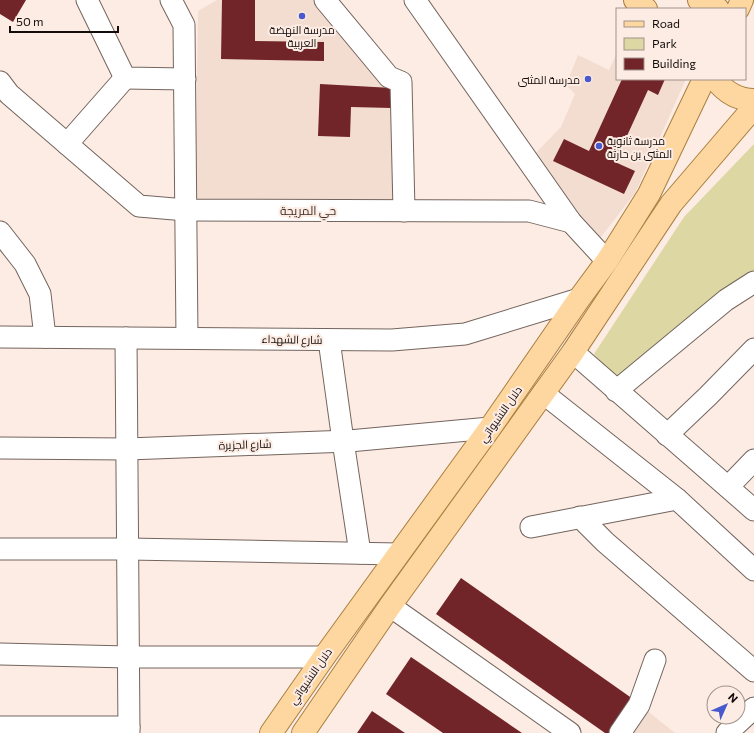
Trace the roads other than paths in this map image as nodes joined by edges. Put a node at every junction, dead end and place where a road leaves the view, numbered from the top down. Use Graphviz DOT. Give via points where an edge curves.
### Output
graph roads {
  1 [pos="87,0"];
  2 [pos="171,0"];
  3 [pos="325,0"];
  4 [pos="415,0"];
  5 [pos="635,0"];
  6 [pos="699,0"];
  7 [pos="645,8"];
  8 [pos="716,8"];
  9 [pos="125,78"];
  10 [pos="185,79"];
  11 [pos="704,80"];
  12 [pos="716,80"];
  13 [pos="0,82"];
  14 [pos="754,100"];
  15 [pos="754,107"];
  16 [pos="67,144"];
  17 [pos="186,210"];
  18 [pos="404,211"];
  19 [pos="571,222"];
  20 [pos="0,232"];
  21 [pos="607,261"];
  22 [pos="754,282"];
  23 [pos="578,300"];
  24 [pos="0,337"];
  25 [pos="45,337"];
  26 [pos="126,338"];
  27 [pos="187,338"];
  28 [pos="329,340"];
  29 [pos="754,349"];
  30 [pos="573,352"];
  31 [pos="616,391"];
  32 [pos="543,393"];
  33 [pos="490,428"];
  34 [pos="667,435"];
  35 [pos="343,441"];
  36 [pos="0,448"];
  37 [pos="127,449"];
  38 [pos="754,460"];
  39 [pos="728,487"];
  40 [pos="678,499"];
  41 [pos="754,510"];
  42 [pos="580,517"];
  43 [pos="531,527"];
  44 [pos="0,549"];
  45 [pos="128,549"];
  46 [pos="360,553"];
  47 [pos="398,554"];
  48 [pos="754,570"];
  49 [pos="390,606"];
  50 [pos="0,654"];
  51 [pos="128,657"];
  52 [pos="324,657"];
  53 [pos="655,660"];
  54 [pos="754,671"];
  55 [pos="754,708"];
  56 [pos="0,727"];
  57 [pos="129,730"];
  58 [pos="306,732"];
  59 [pos="271,733"];
  60 [pos="570,733"];
  61 [pos="620,733"];
  62 [pos="727,733"];
  1 -- 9 [label="street"];
  2 -- 10 [label="street" via="184,25"];
  3 -- 18 [label="street" via="389,77 401,82"];
  4 -- 19 [label="street"];
  5 -- 7 [label="main road"];
  6 -- 8 [label="main road"];
  9 -- 10 [label="street"];
  9 -- 16 [label="street"];
  10 -- 17 [label="street"];
  11 -- 21 [label="main road, دلال النشيواتي" via="649,194"];
  12 -- 14 [label="main road" via="723,89 734,96"];
  13 -- 16 [label="street" via="9,94"];
  15 -- 30 [label="main road" via="671,204"];
  16 -- 17 [label="street" via="139,206"];
  17 -- 18 [label="street"];
  17 -- 27 [label="street"];
  18 -- 19 [label="street" via="529,211"];
  19 -- 21 [label="street"];
  20 -- 25 [label="street" via="26,264 40,294"];
  21 -- 23 [label="main road, دلال النشيواتي"];
  22 -- 31 [label="street" via="726,300"];
  23 -- 28 [label="street, شارع الشهداء" via="465,334 392,340"];
  23 -- 33 [label="main road, دلال النشيواتي"];
  24 -- 25 [label="street, شارع الشهداء"];
  25 -- 26 [label="street, شارع الشهداء"];
  26 -- 27 [label="street, شارع الشهداء"];
  26 -- 37 [label="street"];
  27 -- 28 [label="street, شارع الشهداء"];
  28 -- 35 [label="street"];
  29 -- 34 [label="street"];
  30 -- 31 [label="street"];
  30 -- 32 [label="main road"];
  31 -- 34 [label="street"];
  32 -- 40 [label="street"];
  32 -- 49 [label="main road"];
  33 -- 35 [label="street, شارع الجزيرة"];
  33 -- 47 [label="main road, دلال النشيواتي"];
  34 -- 39 [label="street"];
  35 -- 37 [label="street, شارع الجزيرة"];
  35 -- 46 [label="street"];
  36 -- 37 [label="street, شارع الجزيرة"];
  37 -- 45 [label="street"];
  38 -- 39 [label="street"];
  39 -- 41 [label="street"];
  40 -- 42 [label="street"];
  40 -- 48 [label="street"];
  42 -- 43 [label="street"];
  42 -- 54 [label="street" via="605,542"];
  44 -- 45 [label="street"];
  45 -- 46 [label="street"];
  45 -- 51 [label="street"];
  46 -- 47 [label="street"];
  47 -- 52 [label="main road, دلال النشيواتي"];
  49 -- 58 [label="main road"];
  49 -- 60 [label="street"];
  50 -- 51 [label="street"];
  51 -- 52 [label="street"];
  51 -- 57 [label="street"];
  52 -- 59 [label="main road, دلال النشيواتي"];
  53 -- 61 [label="street" via="639,705"];
  55 -- 62 [label="street"];
  56 -- 57 [label="street"];
}
